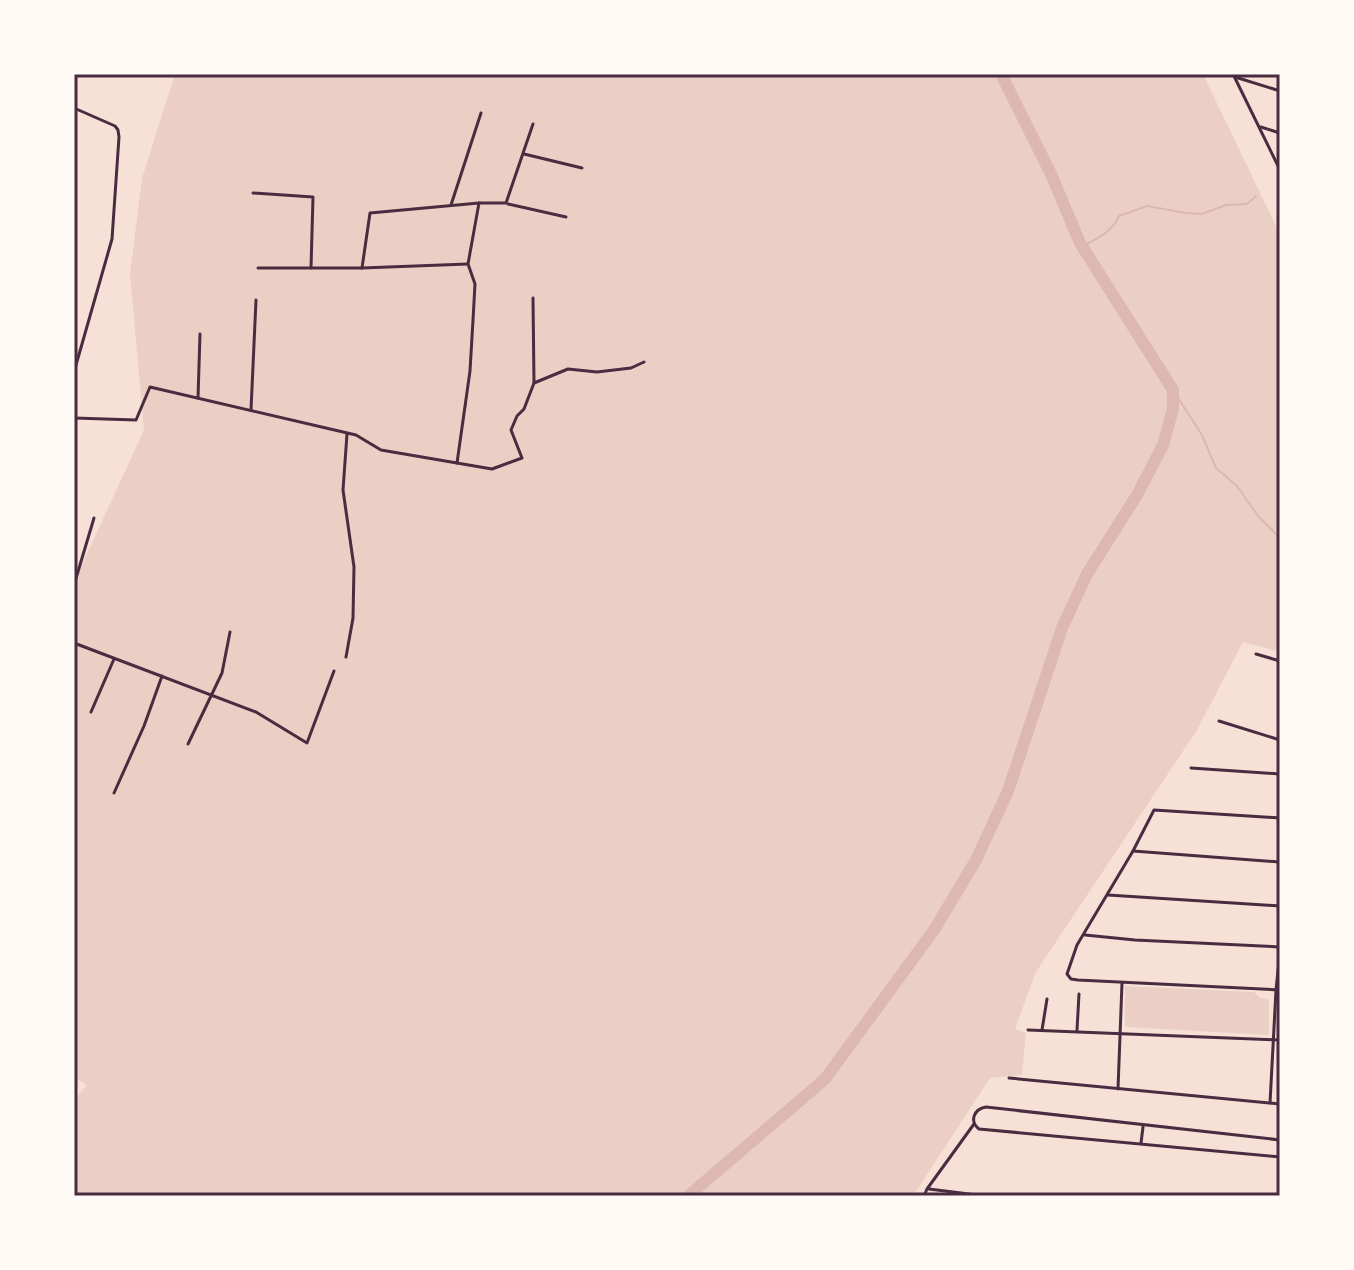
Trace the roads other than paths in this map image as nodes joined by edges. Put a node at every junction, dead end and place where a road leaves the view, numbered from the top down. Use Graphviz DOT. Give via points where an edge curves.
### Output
graph roads {
  1 [pos="1234,76"];
  2 [pos="1280,91"];
  3 [pos="74,108"];
  4 [pos="481,113"];
  5 [pos="533,124"];
  6 [pos="1259,126"];
  7 [pos="1280,133"];
  8 [pos="523,154"];
  9 [pos="582,168"];
  10 [pos="1280,170"];
  11 [pos="253,193"];
  12 [pos="479,203"];
  13 [pos="506,203"];
  14 [pos="451,205"];
  15 [pos="566,217"];
  16 [pos="468,264"];
  17 [pos="258,268"];
  18 [pos="311,268"];
  19 [pos="362,268"];
  20 [pos="533,298"];
  21 [pos="256,300"];
  22 [pos="200,334"];
  23 [pos="644,362"];
  24 [pos="74,372"];
  25 [pos="534,383"];
  26 [pos="198,398"];
  27 [pos="251,410"];
  28 [pos="74,418"];
  29 [pos="347,433"];
  30 [pos="457,463"];
  31 [pos="94,518"];
  32 [pos="74,585"];
  33 [pos="230,632"];
  34 [pos="74,643"];
  35 [pos="1256,654"];
  36 [pos="346,657"];
  37 [pos="114,659"];
  38 [pos="1280,661"];
  39 [pos="334,671"];
  40 [pos="162,676"];
  41 [pos="212,695"];
  42 [pos="91,712"];
  43 [pos="1219,721"];
  44 [pos="1280,740"];
  45 [pos="188,744"];
  46 [pos="1191,768"];
  47 [pos="1280,774"];
  48 [pos="114,793"];
  49 [pos="1280,818"];
  50 [pos="1133,851"];
  51 [pos="1280,862"];
  52 [pos="1108,895"];
  53 [pos="1280,906"];
  54 [pos="1085,935"];
  55 [pos="1280,949"];
  56 [pos="1122,983"];
  57 [pos="1278,990"];
  58 [pos="1079,994"];
  59 [pos="1047,999"];
  60 [pos="1277,1016"];
  61 [pos="1028,1030"];
  62 [pos="1042,1030"];
  63 [pos="1077,1031"];
  64 [pos="1120,1032"];
  65 [pos="1273,1039"];
  66 [pos="1280,1040"];
  67 [pos="1272,1066"];
  68 [pos="1280,1066"];
  69 [pos="1009,1078"];
  70 [pos="1118,1089"];
  71 [pos="1270,1103"];
  72 [pos="1280,1104"];
  73 [pos="974,1124"];
  74 [pos="1143,1126"];
  75 [pos="1280,1140"];
  76 [pos="1141,1143"];
  77 [pos="1280,1157"];
  78 [pos="927,1189"];
  79 [pos="924,1196"];
  80 [pos="985,1196"];
  1 -- 2 [label="street"];
  1 -- 6 [label="street"];
  3 -- 24 [label="street" via="115,126 119,137 112,239"];
  4 -- 14 [label="street"];
  5 -- 8 [label="street"];
  6 -- 7 [label="street"];
  6 -- 10 [label="street"];
  8 -- 9 [label="street"];
  8 -- 13 [label="street"];
  11 -- 18 [label="street" via="313,197"];
  12 -- 13 [label="street"];
  12 -- 14 [label="street"];
  12 -- 16 [label="street"];
  13 -- 15 [label="street"];
  14 -- 19 [label="street" via="370,213"];
  16 -- 19 [label="street"];
  16 -- 30 [label="street" via="475,284"];
  17 -- 18 [label="street"];
  18 -- 19 [label="street"];
  20 -- 25 [label="street"];
  21 -- 27 [label="street"];
  22 -- 26 [label="street"];
  23 -- 25 [label="street" via="608,371 568,369"];
  25 -- 30 [label="street" via="511,430 522,458 492,469"];
  26 -- 27 [label="street"];
  26 -- 28 [label="street" via="150,387 136,420"];
  27 -- 29 [label="street"];
  29 -- 30 [label="street" via="381,450"];
  29 -- 36 [label="street" via="343,490 354,567"];
  31 -- 32 [label="street"];
  33 -- 41 [label="street"];
  34 -- 37 [label="street"];
  35 -- 38 [label="street"];
  37 -- 40 [label="street"];
  37 -- 42 [label="street"];
  39 -- 41 [label="street" via="307,743 256,712"];
  40 -- 41 [label="street"];
  40 -- 48 [label="street"];
  41 -- 45 [label="street"];
  43 -- 44 [label="street"];
  46 -- 47 [label="street"];
  49 -- 50 [label="street" via="1154,810"];
  50 -- 51 [label="street"];
  50 -- 52 [label="street"];
  52 -- 53 [label="street"];
  52 -- 54 [label="street"];
  54 -- 55 [label="street"];
  54 -- 56 [label="street" via="1068,977"];
  55 -- 57 [label="street"];
  56 -- 57 [label="street"];
  56 -- 64 [label="street"];
  57 -- 60 [label="street"];
  58 -- 63 [label="street"];
  59 -- 62 [label="street"];
  60 -- 65 [label="street"];
  61 -- 62 [label="street"];
  62 -- 63 [label="street"];
  63 -- 64 [label="street"];
  64 -- 65 [label="street"];
  64 -- 70 [label="street"];
  65 -- 66 [label="street"];
  65 -- 67 [label="street"];
  67 -- 68 [label="street"];
  67 -- 71 [label="street"];
  69 -- 70 [label="street"];
  70 -- 71 [label="street"];
  71 -- 72 [label="street"];
  73 -- 74 [label="street" via="976,1111 986,1107"];
  73 -- 76 [label="street" via="979,1129"];
  73 -- 78 [label="street"];
  74 -- 75 [label="street"];
  74 -- 76 [label="street"];
  76 -- 77 [label="street"];
  78 -- 79 [label="street"];
  78 -- 80 [label="street"];
}
